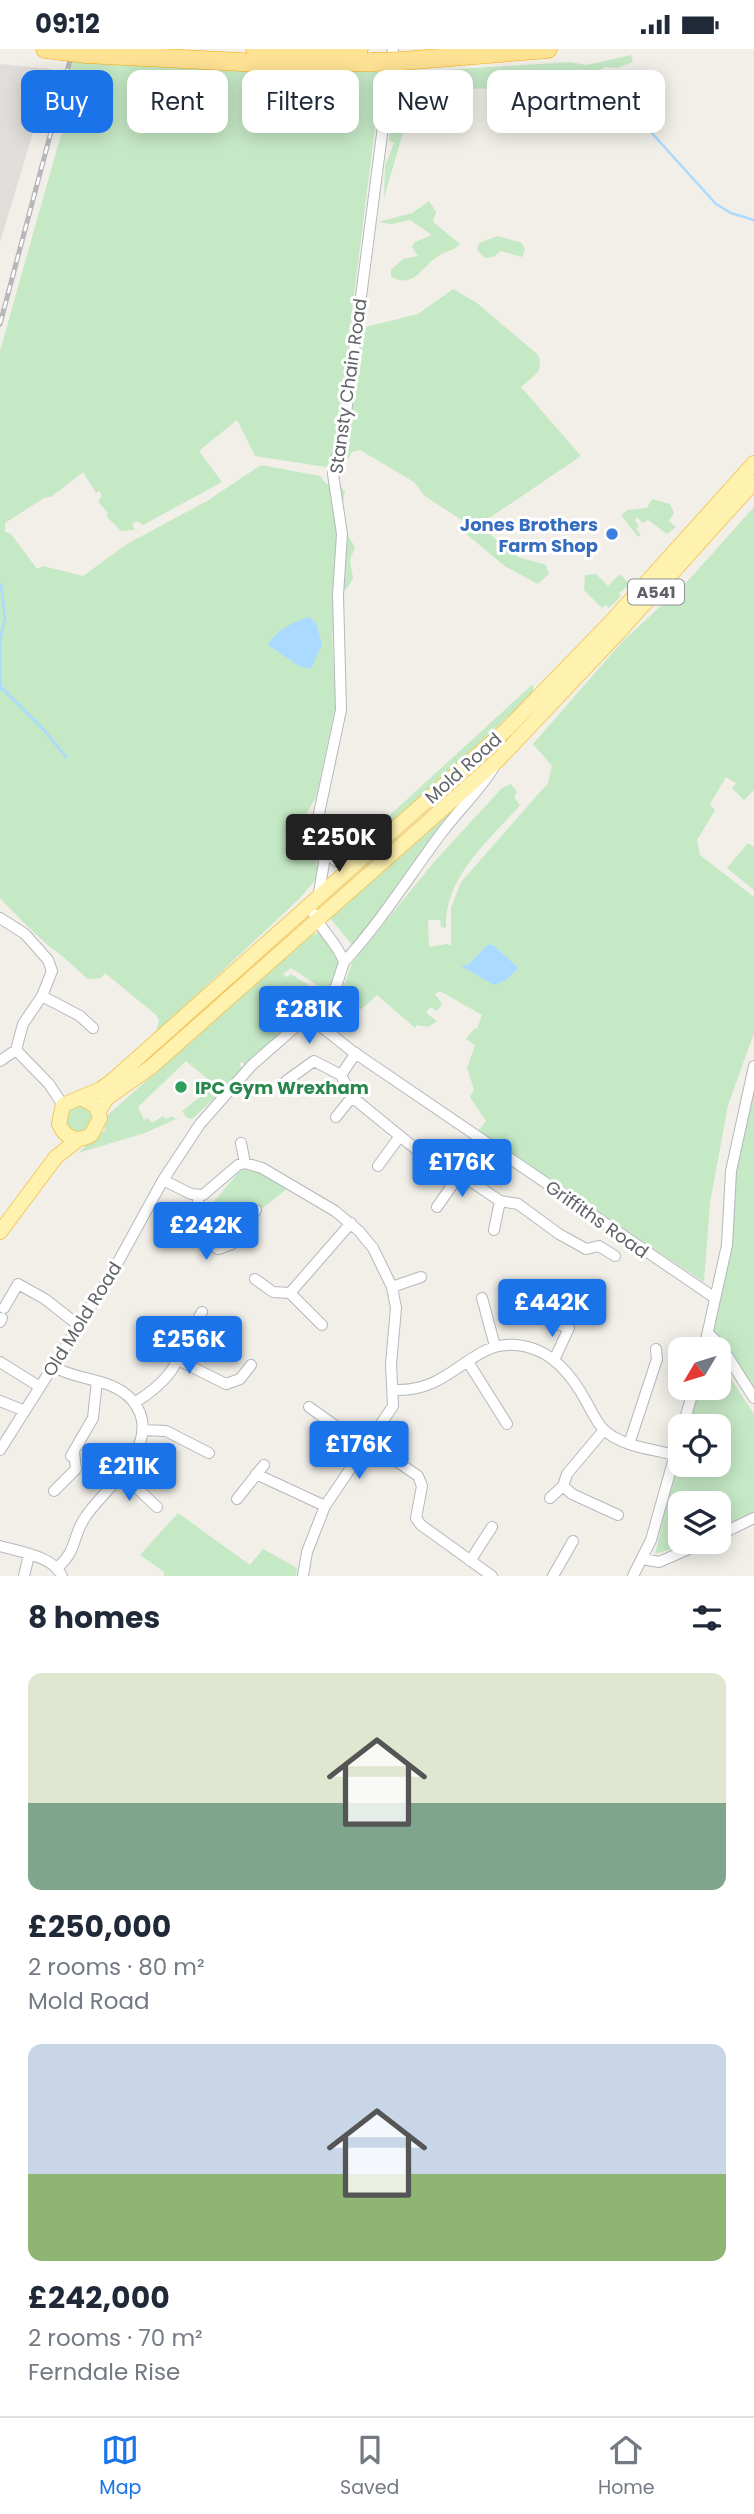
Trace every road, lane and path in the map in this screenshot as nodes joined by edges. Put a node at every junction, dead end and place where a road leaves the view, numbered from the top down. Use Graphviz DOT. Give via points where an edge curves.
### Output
graph roads {
  1 [pos="255,49"];
  2 [pos="359,49"];
  3 [pos="548,49"];
  4 [pos="54,50"];
  5 [pos="398,55"];
  6 [pos="754,463"];
  7 [pos="754,482"];
  8 [pos="499,759"];
  9 [pos="322,848"];
  10 [pos="354,866"];
  11 [pos="315,901"];
  12 [pos="0,918"];
  13 [pos="317,920"];
  14 [pos="344,962"];
  15 [pos="42,996"];
  16 [pos="308,1016"];
  17 [pos="92,1022"];
  18 [pos="16,1050"];
  19 [pos="356,1053"];
  20 [pos="0,1061"];
  21 [pos="754,1066"];
  22 [pos="341,1075"];
  23 [pos="289,1076"];
  24 [pos="352,1097"];
  25 [pos="81,1098"];
  26 [pos="63,1105"];
  27 [pos="98,1111"];
  28 [pos="336,1117"];
  29 [pos="62,1131"];
  30 [pos="400,1136"];
  31 [pos="79,1139"];
  32 [pos="242,1143"];
  33 [pos="56,1157"];
  34 [pos="246,1163"];
  35 [pos="379,1166"];
  36 [pos="460,1174"];
  37 [pos="163,1180"];
  38 [pos="198,1195"];
  39 [pos="500,1201"];
  40 [pos="437,1207"];
  41 [pos="256,1210"];
  42 [pos="351,1223"];
  43 [pos="494,1230"];
  44 [pos="0,1232"];
  45 [pos="615,1256"];
  46 [pos="421,1277"];
  47 [pos="255,1279"];
  48 [pos="392,1287"];
  49 [pos="290,1293"];
  50 [pos="482,1298"];
  51 [pos="715,1298"];
  52 [pos="202,1312"];
  53 [pos="2,1316"];
  54 [pos="551,1322"];
  55 [pos="78,1325"];
  56 [pos="321,1325"];
  57 [pos="709,1335"];
  58 [pos="495,1346"];
  59 [pos="656,1349"];
  60 [pos="554,1360"];
  61 [pos="0,1361"];
  62 [pos="180,1361"];
  63 [pos="468,1362"];
  64 [pos="251,1365"];
  65 [pos="54,1367"];
  66 [pos="97,1381"];
  67 [pos="40,1387"];
  68 [pos="395,1390"];
  69 [pos="754,1398"];
  70 [pos="0,1401"];
  71 [pos="134,1403"];
  72 [pos="309,1407"];
  73 [pos="25,1411"];
  74 [pos="507,1423"];
  75 [pos="142,1430"];
  76 [pos="604,1430"];
  77 [pos="367,1444"];
  78 [pos="629,1444"];
  79 [pos="0,1450"];
  80 [pos="209,1453"];
  81 [pos="668,1453"];
  82 [pos="122,1474"];
  83 [pos="668,1477"];
  84 [pos="563,1486"];
  85 [pos="54,1491"];
  86 [pos="550,1498"];
  87 [pos="237,1499"];
  88 [pos="325,1506"];
  89 [pos="157,1507"];
  90 [pos="618,1515"];
  91 [pos="754,1518"];
  92 [pos="492,1527"];
  93 [pos="731,1529"];
  94 [pos="573,1541"];
  95 [pos="0,1546"];
  96 [pos="677,1554"];
  97 [pos="29,1555"];
  98 [pos="643,1559"];
  99 [pos="470,1560"];
  100 [pos="60,1572"];
  101 [pos="487,1575"];
  102 [pos="24,1576"];
  103 [pos="303,1576"];
  104 [pos="553,1576"];
  105 [pos="634,1576"];
  1 -- 2 [label="highway"];
  3 -- 5 [label="highway"];
  4 -- 5 [label="highway, bridge" via="260,63 373,62"];
  5 -- 9 [label="street, Stansty Chain Road" via="344,428 333,474 342,534 338,595 341,710 318,818"];
  6 -- 10 [label="main road, Mold Road / A541" via="507,729"];
  7 -- 8 [label="main road, Mold Road / A541"];
  8 -- 13 [label="main road, Mold Road / A541"];
  8 -- 14 [label="street, Old Mold Road" via="364,942"];
  9 -- 10 [label="street" via="335,861"];
  9 -- 11 [label="street, Stansty Chain Road" via="324,863"];
  10 -- 11 [label="main road, Mold Road / A541"];
  11 -- 13 [label="street"];
  11 -- 25 [label="main road, Mold Road / A541" via="113,1080"];
  12 -- 15 [label="street" via="25,934 48,960 51,977"];
  13 -- 14 [label="street"];
  13 -- 27 [label="main road, Mold Road / A541" via="151,1067 107,1098"];
  14 -- 16 [label="street, Old Mold Road" via="336,987"];
  15 -- 17 [label="street"];
  15 -- 18 [label="street" via="23,1024"];
  16 -- 19 [label="street, Griffiths Road"];
  16 -- 37 [label="street, Old Mold Road" via="252,1065 200,1124"];
  18 -- 20 [label="street"];
  18 -- 26 [label="street"];
  19 -- 22 [label="street"];
  19 -- 51 [label="street, Griffiths Road"];
  21 -- 51 [label="street" via="731,1171 727,1245"];
  22 -- 23 [label="street" via="314,1061"];
  22 -- 24 [label="street"];
  24 -- 28 [label="street"];
  24 -- 30 [label="street"];
  25 -- 26 [label="main road"];
  25 -- 27 [label="main road" via="92,1102"];
  26 -- 29 [label="main road" via="58,1117"];
  27 -- 31 [label="main road" via="96,1131"];
  29 -- 31 [label="main road"];
  29 -- 33 [label="main road"];
  30 -- 35 [label="street"];
  30 -- 36 [label="street"];
  31 -- 33 [label="main road"];
  32 -- 34 [label="street"];
  33 -- 44 [label="main road"];
  34 -- 38 [label="street" via="208,1194"];
  34 -- 42 [label="street" via="262,1168"];
  36 -- 39 [label="street"];
  36 -- 40 [label="street"];
  37 -- 38 [label="street"];
  37 -- 55 [label="street, Old Mold Road"];
  38 -- 41 [label="street" via="193,1230 218,1249 232,1244"];
  39 -- 43 [label="street"];
  39 -- 45 [label="street" via="517,1204 586,1249 599,1246"];
  42 -- 48 [label="street" via="373,1248"];
  42 -- 49 [label="street"];
  46 -- 48 [label="street"];
  47 -- 49 [label="street" via="273,1291"];
  48 -- 68 [label="street"];
  49 -- 56 [label="street"];
  50 -- 58 [label="street"];
  51 -- 57 [label="street"];
  52 -- 62 [label="street"];
  53 -- 55 [label="street" via="18,1285"];
  54 -- 60 [label="street" via="569,1328"];
  55 -- 65 [label="street, Old Mold Road"];
  57 -- 69 [label="street"];
  58 -- 60 [label="street" via="531,1347"];
  58 -- 63 [label="street"];
  59 -- 78 [label="street" via="657,1359"];
  60 -- 76 [label="street" via="574,1379"];
  61 -- 67 [label="street"];
  62 -- 64 [label="street" via="226,1384 240,1379"];
  62 -- 71 [label="street" via="156,1390"];
  63 -- 68 [label="street" via="430,1386"];
  63 -- 74 [label="street"];
  65 -- 66 [label="street"];
  65 -- 67 [label="street, Old Mold Road"];
  66 -- 71 [label="street"];
  66 -- 85 [label="street" via="93,1418 72,1454 76,1469"];
  67 -- 73 [label="street, Old Mold Road"];
  68 -- 77 [label="street" via="393,1406"];
  70 -- 73 [label="street"];
  71 -- 75 [label="street"];
  72 -- 77 [label="street"];
  73 -- 79 [label="street, Old Mold Road"];
  75 -- 80 [label="street" via="166,1431"];
  75 -- 82 [label="street" via="135,1454"];
  76 -- 78 [label="street"];
  76 -- 84 [label="street" via="567,1474"];
  77 -- 88 [label="street"];
  77 -- 99 [label="street" via="418,1476 422,1486 416,1518"];
  78 -- 81 [label="street"];
  82 -- 89 [label="street"];
  82 -- 100 [label="street" via="84,1518 71,1557"];
  83 -- 98 [label="street"];
  84 -- 86 [label="street"];
  84 -- 90 [label="street"];
  87 -- 88 [label="street" via="260,1469"];
  88 -- 103 [label="street"];
  91 -- 93 [label="street"];
  92 -- 99 [label="street"];
  94 -- 104 [label="street"];
  95 -- 97 [label="street"];
  96 -- 98 [label="street" via="659,1562"];
  97 -- 100 [label="street"];
  97 -- 102 [label="street"];
  98 -- 105 [label="street"];
  99 -- 101 [label="street"];
}
